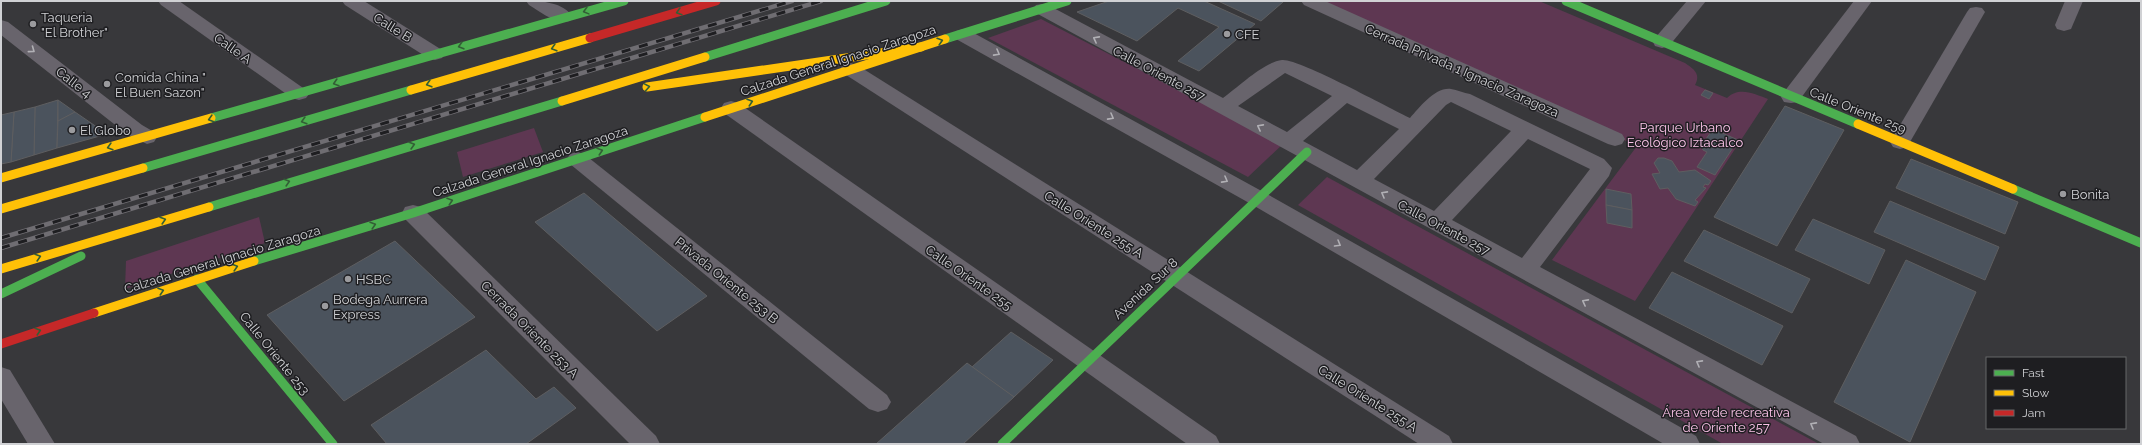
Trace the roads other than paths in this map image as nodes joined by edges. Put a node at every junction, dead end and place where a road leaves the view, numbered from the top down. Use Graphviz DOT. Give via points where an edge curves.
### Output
graph roads {
  1 [pos="167,1"];
  2 [pos="350,1"];
  3 [pos="535,1"];
  4 [pos="624,1"];
  5 [pos="716,1"];
  6 [pos="886,1"];
  7 [pos="1067,1"];
  8 [pos="1310,1"];
  9 [pos="1566,1"];
  10 [pos="1697,1"];
  11 [pos="1863,1"];
  12 [pos="2074,1"];
  13 [pos="1042,9"];
  14 [pos="1976,12"];
  15 [pos="564,17"];
  16 [pos="2064,25"];
  17 [pos="6,35"];
  18 [pos="963,35"];
  19 [pos="1662,42"];
  20 [pos="921,47"];
  21 [pos="436,54"];
  22 [pos="850,69"];
  23 [pos="299,94"];
  24 [pos="1345,95"];
  25 [pos="1791,97"];
  26 [pos="553,104"];
  27 [pos="731,108"];
  28 [pos="1223,108"];
  29 [pos="1412,128"];
  30 [pos="1524,130"];
  31 [pos="147,137"];
  32 [pos="1615,139"];
  33 [pos="1900,142"];
  34 [pos="1297,147"];
  35 [pos="577,159"];
  36 [pos="1,178"];
  37 [pos="1359,181"];
  38 [pos="1259,198"];
  39 [pos="1,209"];
  40 [pos="413,213"];
  41 [pos="1436,223"];
  42 [pos="146,225"];
  43 [pos="2141,243"];
  44 [pos="1,269"];
  45 [pos="1524,270"];
  46 [pos="1177,277"];
  47 [pos="197,279"];
  48 [pos="1,294"];
  49 [pos="1,344"];
  50 [pos="1088,361"];
  51 [pos="1,378"];
  52 [pos="878,402"];
  53 [pos="42,444"];
  54 [pos="333,444"];
  55 [pos="647,444"];
  56 [pos="1002,444"];
  57 [pos="1207,444"];
  58 [pos="1440,444"];
  59 [pos="1687,444"];
  60 [pos="1847,444"];
  1 -- 23 [label="street, Calle A"];
  2 -- 21 [label="street, Calle B"];
  3 -- 15 [label="street"];
  4 -- 15 [label="main road, one-way"];
  5 -- 39 [label="main road, one-way"];
  6 -- 26 [label="main road"];
  7 -- 13 [label="main road, Calzada General Ignacio Zaragoza"];
  8 -- 32 [label="street, Cerrada Privada 1 Ignacio Zaragoza"];
  9 -- 19 [label="main road, Calle Oriente 259"];
  10 -- 19 [label="street"];
  11 -- 25 [label="street"];
  12 -- 16 [label="street"];
  13 -- 18 [label="main road, Calzada General Ignacio Zaragoza"];
  28 -- 13 [label="street, Calle Oriente 257, one-way"];
  14 -- 33 [label="street"];
  15 -- 21 [label="main road, one-way"];
  17 -- 31 [label="street, Calle 4, one-way"];
  20 -- 18 [label="main road, Calzada General Ignacio Zaragoza, one-way"];
  18 -- 38 [label="street, one-way"];
  19 -- 25 [label="main road, Calle Oriente 259"];
  20 -- 22 [label="main road, Calzada General Ignacio Zaragoza"];
  26 -- 20 [label="main road, one-way" via="633,89"];
  21 -- 23 [label="main road, one-way"];
  27 -- 22 [label="main road, Calzada General Ignacio Zaragoza, one-way"];
  22 -- 46 [label="street, Calle Oriente 255 A"];
  23 -- 31 [label="main road, one-way"];
  24 -- 28 [label="street" via="1283,66"];
  24 -- 29 [label="street"];
  24 -- 34 [label="street"];
  25 -- 33 [label="main road, Calle Oriente 259"];
  42 -- 26 [label="main road, one-way"];
  35 -- 27 [label="main road, Calzada General Ignacio Zaragoza, one-way"];
  27 -- 50 [label="street, Calle Oriente 255"];
  34 -- 28 [label="street, Calle Oriente 257, one-way"];
  29 -- 30 [label="street" via="1439,100 1450,95"];
  29 -- 37 [label="street"];
  30 -- 41 [label="street"];
  30 -- 45 [label="street" via="1602,168"];
  31 -- 36 [label="main road, one-way"];
  33 -- 43 [label="main road, Calle Oriente 259"];
  34 -- 37 [label="street, Calle Oriente 257"];
  34 -- 38 [label="main road, Avenida Sur 8"];
  40 -- 35 [label="main road, Calzada General Ignacio Zaragoza, one-way"];
  35 -- 52 [label="street, Privada Oriente 253 B"];
  41 -- 37 [label="street, Calle Oriente 257, one-way"];
  38 -- 46 [label="main road, Avenida Sur 8"];
  38 -- 59 [label="street, one-way"];
  47 -- 40 [label="main road, Calzada General Ignacio Zaragoza, one-way"];
  40 -- 55 [label="street, Cerrada Oriente 253 A"];
  41 -- 45 [label="street, Calle Oriente 257"];
  44 -- 42 [label="main road, one-way"];
  42 -- 48 [label="main road"];
  60 -- 45 [label="street, Calle Oriente 257, one-way"];
  46 -- 50 [label="main road, Avenida Sur 8"];
  46 -- 58 [label="street, Calle Oriente 255 A"];
  49 -- 47 [label="main road, Calzada General Ignacio Zaragoza, one-way"];
  47 -- 54 [label="main road, Calle Oriente 253"];
  50 -- 56 [label="main road, Avenida Sur 8"];
  50 -- 57 [label="street, Calle Oriente 255"];
  51 -- 53 [label="street"];
}
